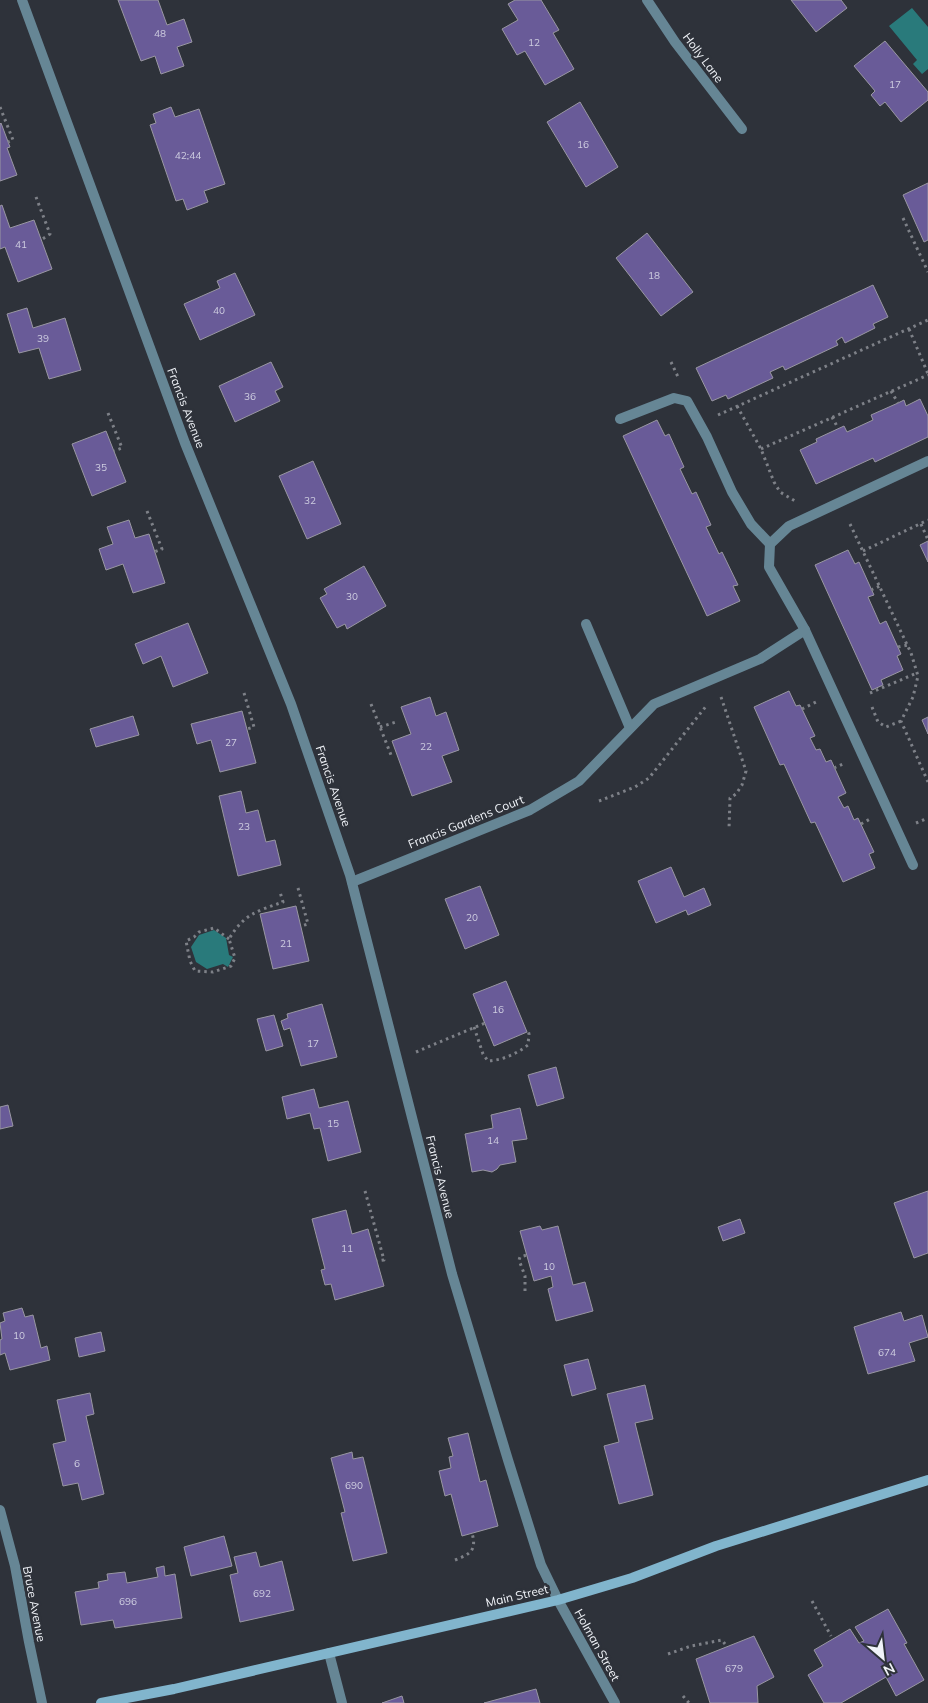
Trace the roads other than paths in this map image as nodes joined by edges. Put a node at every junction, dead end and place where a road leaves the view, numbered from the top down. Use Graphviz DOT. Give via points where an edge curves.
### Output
graph roads {
  1 [pos="22,0"];
  2 [pos="647,0"];
  3 [pos="742,129"];
  4 [pos="620,419"];
  5 [pos="928,461"];
  6 [pos="770,544"];
  7 [pos="586,624"];
  8 [pos="805,630"];
  9 [pos="630,728"];
  10 [pos="913,865"];
  11 [pos="352,882"];
  12 [pos="928,1480"];
  13 [pos="0,1510"];
  14 [pos="558,1600"];
  15 [pos="329,1653"];
  16 [pos="42,1703"];
  17 [pos="102,1703"];
  18 [pos="342,1703"];
  19 [pos="614,1703"];
  1 -- 11 [label="street, Francis Avenue" via="185,443 291,704"];
  2 -- 3 [label="street, Holly Lane"];
  4 -- 6 [label="street" via="674,398 687,401 732,492 751,524"];
  5 -- 6 [label="street" via="789,526"];
  6 -- 8 [label="street" via="769,567"];
  7 -- 9 [label="street"];
  8 -- 9 [label="street, Francis Gardens Court" via="760,658 654,704"];
  8 -- 10 [label="street"];
  9 -- 11 [label="street, Francis Gardens Court" via="579,780 530,810"];
  11 -- 14 [label="street, Francis Avenue" via="452,1274 542,1565"];
  12 -- 14 [label="main road, Main Street" via="716,1546 632,1578"];
  13 -- 16 [label="street, Bruce Avenue"];
  14 -- 15 [label="main road, Main Street"];
  14 -- 19 [label="street, Holman Street"];
  15 -- 17 [label="main road, Main Street"];
  15 -- 18 [label="street"];
}
